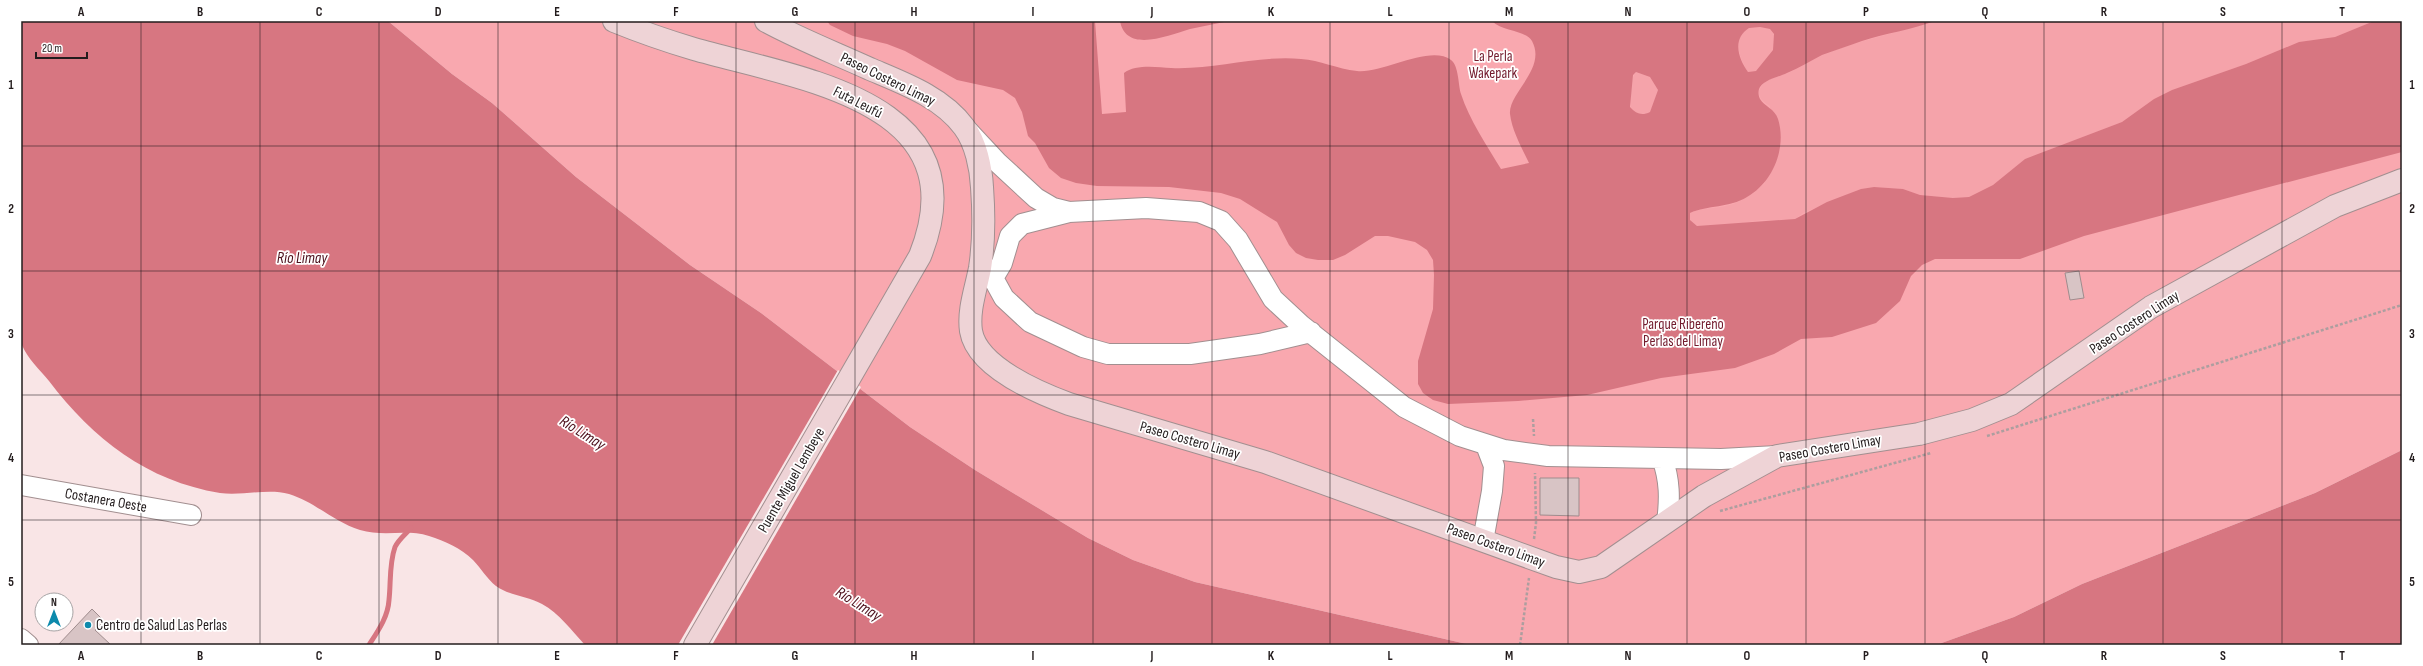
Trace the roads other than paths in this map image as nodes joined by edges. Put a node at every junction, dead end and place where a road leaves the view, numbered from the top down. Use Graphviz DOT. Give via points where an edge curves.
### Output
graph roads {
  1 [pos="614,21"];
  2 [pos="766,21"];
  3 [pos="645,28"];
  4 [pos="965,128"];
  5 [pos="2402,180"];
  6 [pos="1069,212"];
  7 [pos="986,275"];
  8 [pos="886,314"];
  9 [pos="1310,332"];
  10 [pos="1486,445"];
  11 [pos="1777,456"];
  12 [pos="1662,458"];
  13 [pos="21,485"];
  14 [pos="191,515"];
  15 [pos="1667,522"];
  16 [pos="1483,541"];
  17 [pos="21,639"];
  18 [pos="28,645"];
  19 [pos="695,645"];
  1 -- 3 [label="street, Futa Leufú"];
  2 -- 4 [label="street, Paseo Costero Limay" via="920,92 953,114"];
  3 -- 8 [label="street, Futa Leufú" via="818,83 875,109 897,123 912,137 928,168 933,198 931,223 920,256"];
  4 -- 6 [label="street" via="1036,198 1053,208"];
  4 -- 7 [label="street, Paseo Costero Limay" via="972,142 982,180"];
  5 -- 11 [label="street, Paseo Costero Limay" via="2335,206 2152,307 2011,404 1992,413 1919,434"];
  6 -- 7 [label="street" via="1022,224 1010,236 1002,263"];
  6 -- 9 [label="street" via="1153,209 1198,212 1221,221 1238,240 1273,299"];
  7 -- 9 [label="street" via="1004,298 1030,322 1083,347 1108,354 1190,354 1260,344"];
  7 -- 16 [label="street, Paseo Costero Limay" via="972,303 971,332 985,355 1009,375 1029,387 1091,412 1265,462"];
  8 -- 19 [label="street, Puente Miguel Lembeye"];
  9 -- 10 [label="street" via="1404,407 1460,436"];
  10 -- 12 [label="street" via="1534,454"];
  10 -- 16 [label="street" via="1494,466"];
  11 -- 12 [label="street" via="1721,459"];
  11 -- 15 [label="street, Paseo Costero Limay" via="1721,486"];
  12 -- 15 [label="street" via="1668,473 1670,499"];
  13 -- 14 [label="street, Costanera Oeste"];
  15 -- 16 [label="street, Paseo Costero Limay" via="1606,565 1591,571 1568,570"];
  17 -- 18 [label="street"];
}
